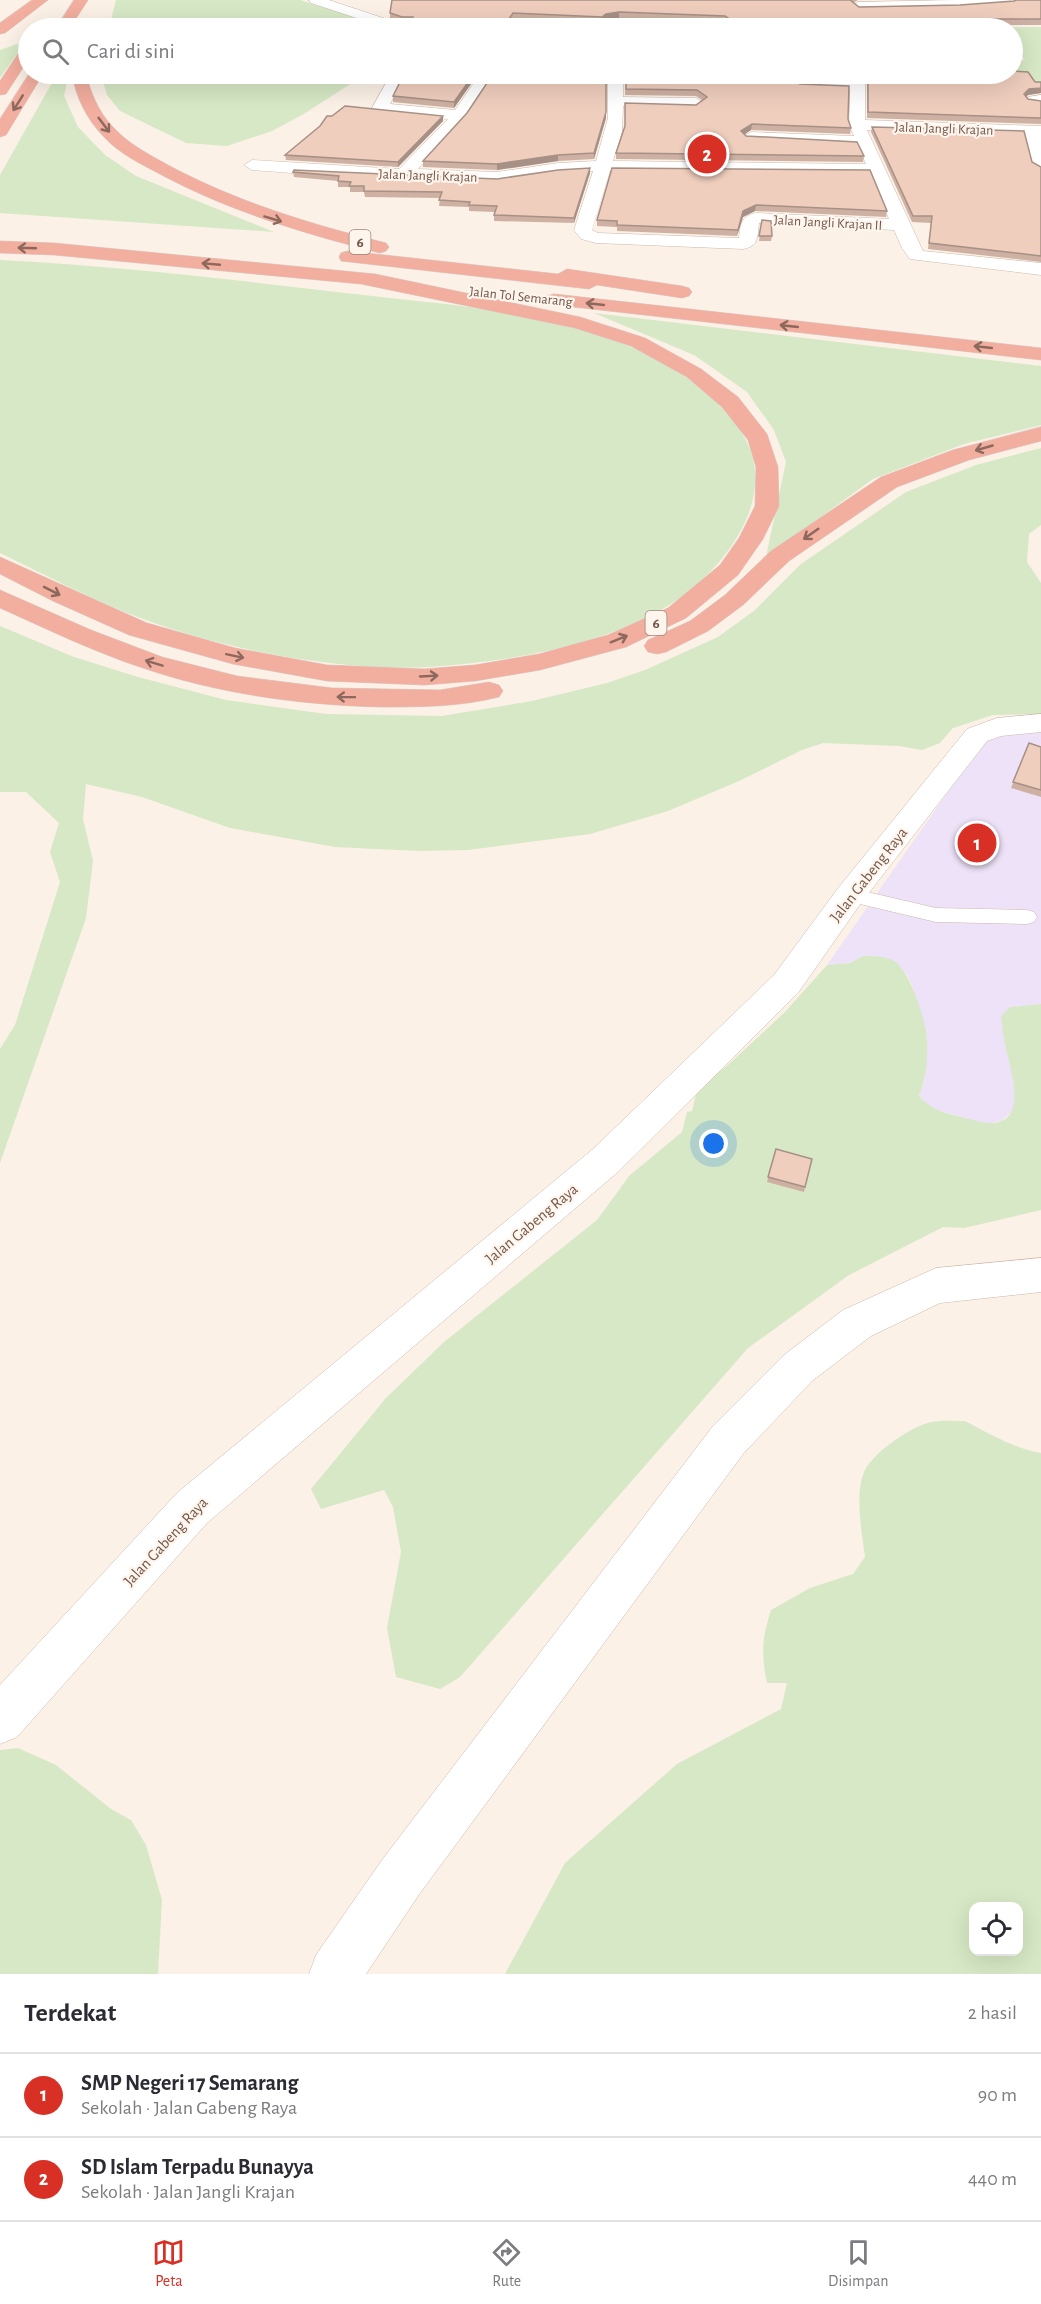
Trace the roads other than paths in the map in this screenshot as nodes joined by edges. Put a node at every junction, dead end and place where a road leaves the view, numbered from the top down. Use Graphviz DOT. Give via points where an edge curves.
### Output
graph roads {
  1 [pos="41,0"];
  2 [pos="81,0"];
  3 [pos="316,0"];
  4 [pos="1013,0"];
  5 [pos="858,9"];
  6 [pos="69,18"];
  7 [pos="369,18"];
  8 [pos="0,30"];
  9 [pos="18,64"];
  10 [pos="30,84"];
  11 [pos="82,84"];
  12 [pos="393,84"];
  13 [pos="480,84"];
  14 [pos="615,84"];
  15 [pos="858,84"];
  16 [pos="0,92"];
  17 [pos="615,101"];
  18 [pos="696,103"];
  19 [pos="459,115"];
  20 [pos="857,125"];
  21 [pos="0,132"];
  22 [pos="751,137"];
  23 [pos="1037,139"];
  24 [pos="864,141"];
  25 [pos="252,165"];
  26 [pos="603,166"];
  27 [pos="1041,167"];
  28 [pos="878,170"];
  29 [pos="403,174"];
  30 [pos="901,225"];
  31 [pos="0,230"];
  32 [pos="80,233"];
  33 [pos="0,247"];
  34 [pos="331,255"];
  35 [pos="1041,269"];
  36 [pos="353,278"];
  37 [pos="1041,354"];
  38 [pos="1041,434"];
  39 [pos="0,564"];
  40 [pos="0,598"];
  41 [pos="1041,723"];
  42 [pos="850,895"];
  43 [pos="1027,917"];
  44 [pos="1041,1275"];
  45 [pos="0,1720"];
  46 [pos="335,1974"];
  1 -- 8 [label="highway"];
  2 -- 6 [label="highway"];
  3 -- 7 [label="street"];
  4 -- 5 [label="street"];
  9 -- 16 [label="highway"];
  10 -- 21 [label="highway, one-way"];
  11 -- 34 [label="highway, Jalan Tol Semarang / 6, one-way" via="88,102 107,131 142,157 187,183 262,215 388,249 700,295"];
  12 -- 19 [label="street" via="380,108"];
  13 -- 19 [label="street"];
  14 -- 17 [label="street"];
  15 -- 20 [label="street, Jalan Jangli Krajan II"];
  17 -- 18 [label="street"];
  17 -- 26 [label="street" via="614,132"];
  19 -- 29 [label="street" via="443,137"];
  20 -- 23 [label="street, Jalan Jangli Krajan"];
  20 -- 24 [label="street, Jalan Jangli Krajan II"];
  22 -- 24 [label="street"];
  23 -- 27 [label="street, Jalan Jangli Krajan"];
  24 -- 28 [label="street, Jalan Jangli Krajan II"];
  25 -- 29 [label="street, Jalan Jangli Krajan"];
  26 -- 28 [label="street, Jalan Jangli Krajan"];
  26 -- 29 [label="street, Jalan Jangli Krajan" via="497,177"];
  26 -- 30 [label="street, Jalan Jangli Krajan II" via="583,230 596,238 743,244 748,243 750,221 756,218"];
  28 -- 30 [label="street, Jalan Jangli Krajan II"];
  30 -- 35 [label="street, Jalan Jangli Krajan II" via="917,255"];
  31 -- 32 [label="highway"];
  36 -- 33 [label="highway, Jalan Tol Semarang / 6, one-way"];
  37 -- 36 [label="highway, Jalan Tol Semarang / 6, one-way"];
  39 -- 36 [label="highway, 6, one-way" via="138,628 233,656 327,673 424,677 540,662 617,641 677,613 729,570 751,539 767,506 767,467 759,439 730,402 694,373 638,342 580,323"];
  38 -- 40 [label="highway, 6, one-way" via="961,454 889,482 780,555 734,600 699,626 664,642 555,679 440,699 332,697 237,684 153,663"];
  41 -- 42 [label="street, Jalan Gabeng Raya" via="997,727 977,735"];
  42 -- 43 [label="lane" via="936,915"];
  42 -- 45 [label="street, Jalan Gabeng Raya" via="786,984 606,1160 192,1508"];
  44 -- 46 [label="street" via="936,1286 857,1323 798,1368 728,1440 400,1878"];
}
